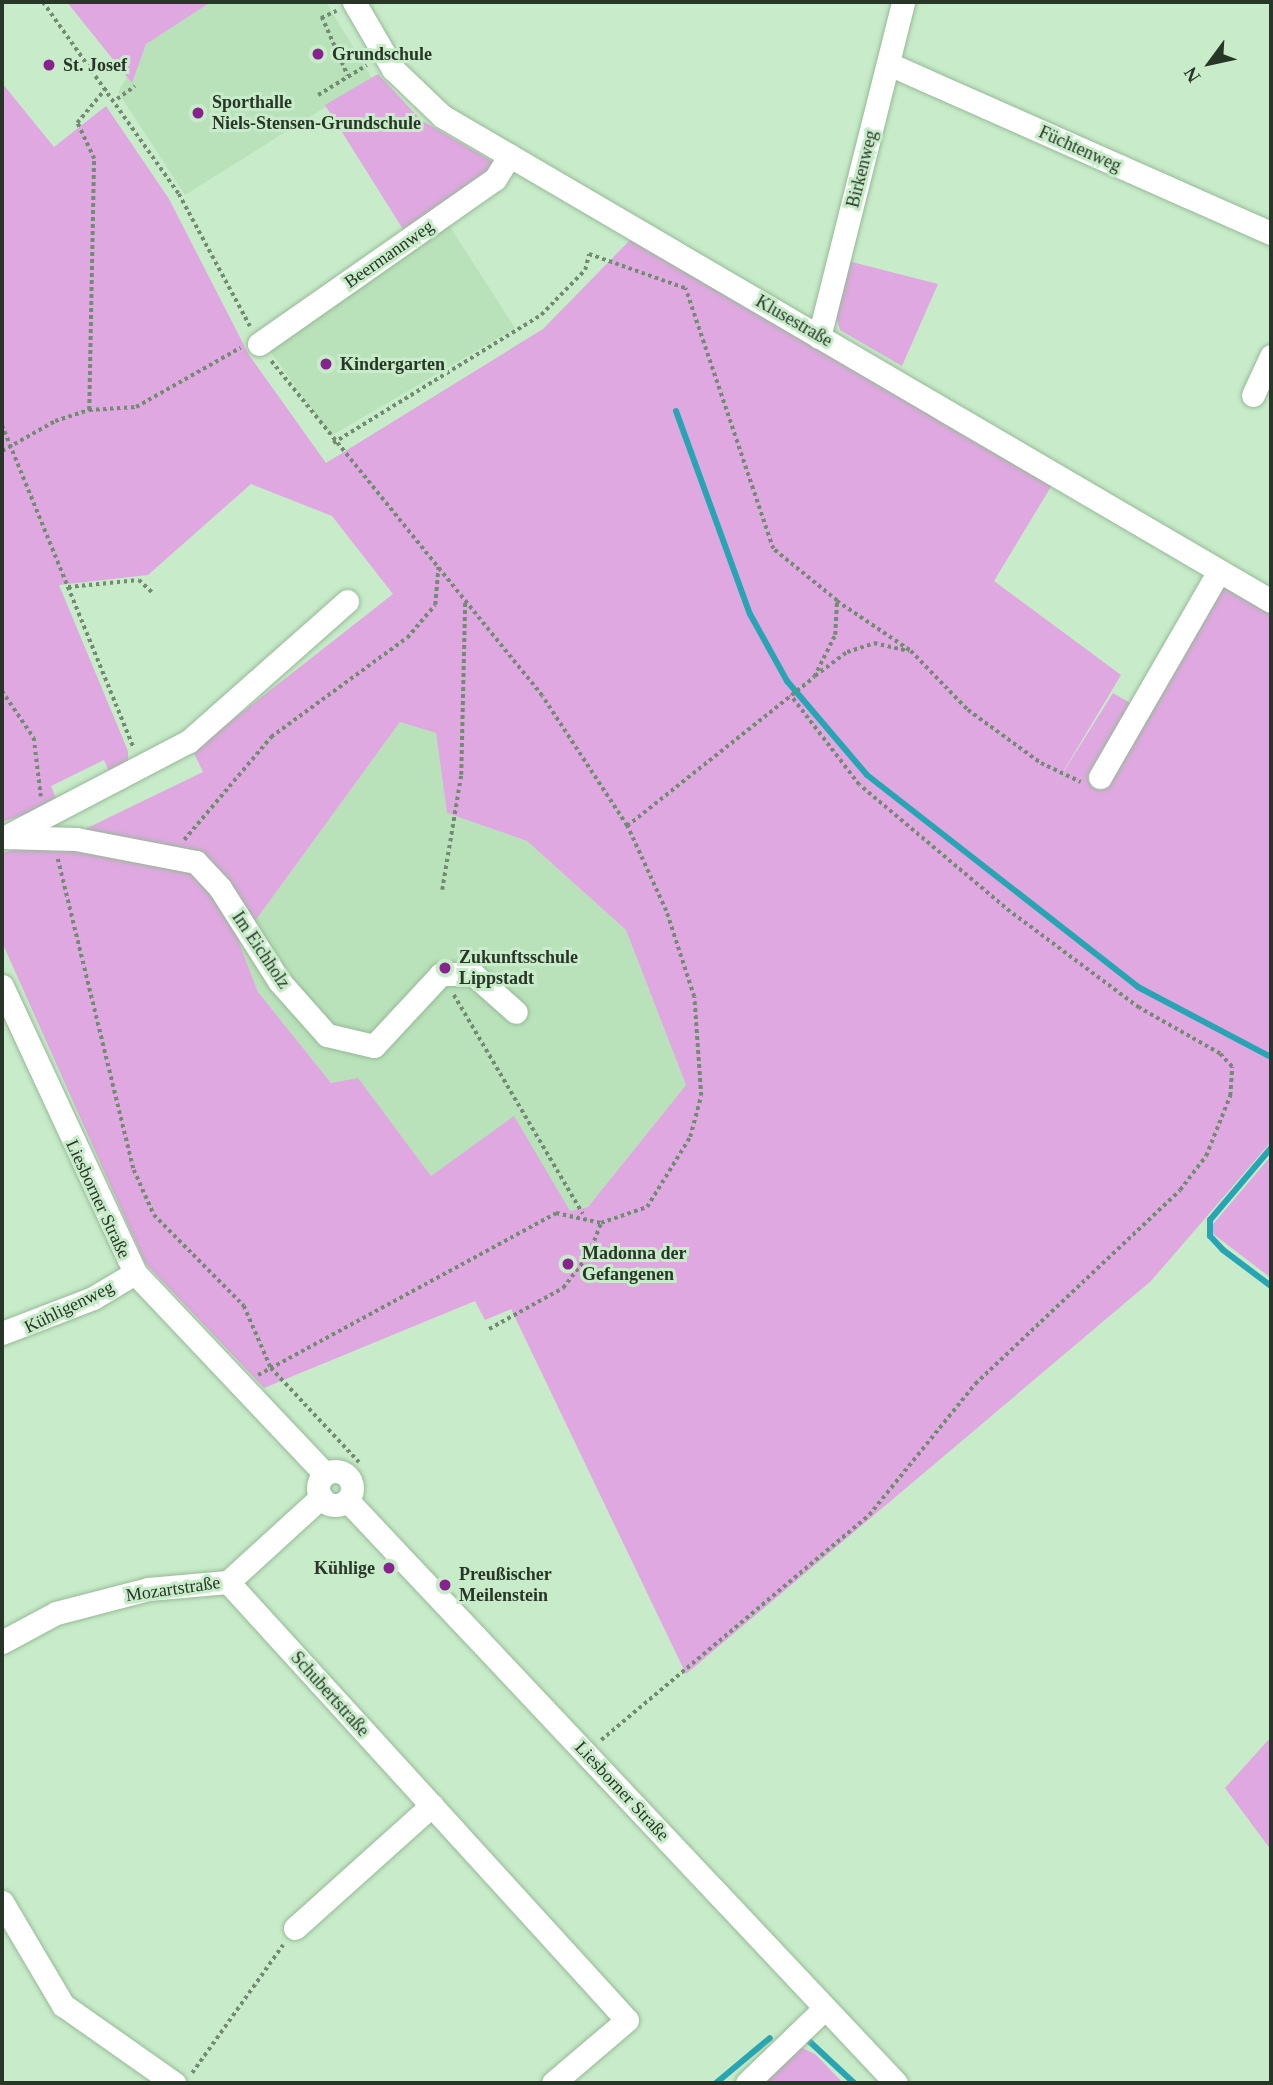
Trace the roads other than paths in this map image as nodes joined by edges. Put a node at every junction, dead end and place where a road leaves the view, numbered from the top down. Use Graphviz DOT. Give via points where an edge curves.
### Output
graph roads {
  1 [pos="354,2"];
  2 [pos="903,2"];
  3 [pos="889,64"];
  4 [pos="510,155"];
  5 [pos="1271,233"];
  6 [pos="819,337"];
  7 [pos="259,344"];
  8 [pos="1271,356"];
  9 [pos="1253,395"];
  10 [pos="1219,571"];
  11 [pos="347,601"];
  12 [pos="1271,601"];
  13 [pos="1100,777"];
  14 [pos="45,829"];
  15 [pos="3,837"];
  16 [pos="2,986"];
  17 [pos="516,1013"];
  18 [pos="135,1273"];
  19 [pos="2,1334"];
  20 [pos="323,1485"];
  21 [pos="228,1582"];
  22 [pos="2,1642"];
  23 [pos="432,1805"];
  24 [pos="2,1902"];
  25 [pos="295,1928"];
  26 [pos="825,2008"];
  27 [pos="174,2083"];
  28 [pos="552,2083"];
  29 [pos="747,2083"];
  30 [pos="896,2083"];
  1 -- 4 [label="street, Klusestraße" via="383,55 425,103"];
  2 -- 3 [label="street, Birkenweg"];
  3 -- 5 [label="street, Füchtenweg"];
  3 -- 6 [label="street, Birkenweg"];
  4 -- 6 [label="street, Klusestraße"];
  4 -- 7 [label="street, Beermannweg" via="495,179"];
  6 -- 10 [label="street, Klusestraße"];
  8 -- 9 [label="street"];
  10 -- 12 [label="street, Klusestraße"];
  10 -- 13 [label="street"];
  11 -- 14 [label="street, Im Eichholz" via="189,741"];
  14 -- 15 [label="street, Im Eichholz"];
  14 -- 17 [label="street, Im Eichholz" via="196,862 220,888 279,981 327,1035 374,1046 442,974 473,974"];
  16 -- 18 [label="street, Liesborner Straße"];
  18 -- 19 [label="street, Kühligenweg" via="93,1298"];
  18 -- 20 [label="street, Liesborner Straße" via="241,1385"];
  20 -- 21 [label="street, Mozartstraße"];
  20 -- 26 [label="street, Liesborner Straße" via="333,1504 347,1500"];
  21 -- 22 [label="street, Mozartstraße" via="148,1589 56,1613"];
  21 -- 23 [label="street, Schubertstraße"];
  23 -- 25 [label="street"];
  23 -- 28 [label="street, Schubertstraße" via="627,2020"];
  24 -- 27 [label="street" via="63,2005"];
  26 -- 29 [label="street"];
  26 -- 30 [label="street, Liesborner Straße"];
}
